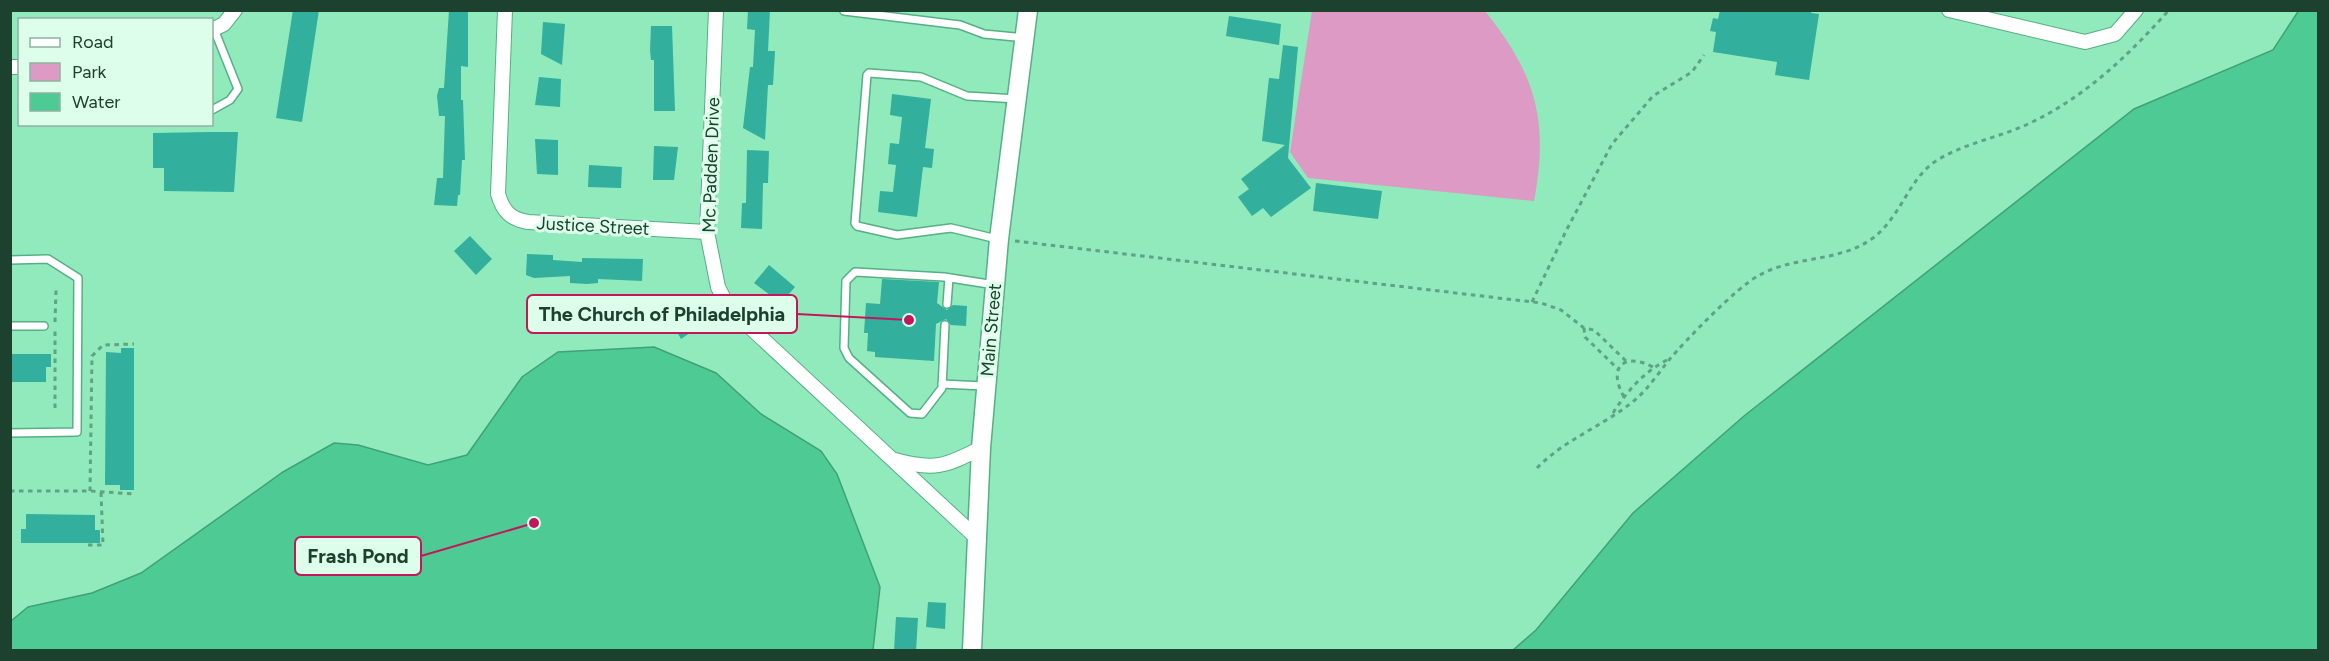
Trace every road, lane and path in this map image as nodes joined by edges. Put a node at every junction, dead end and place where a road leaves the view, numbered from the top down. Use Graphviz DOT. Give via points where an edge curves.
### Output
graph roads {
  1 [pos="235,10"];
  2 [pos="505,10"];
  3 [pos="716,10"];
  4 [pos="1028,10"];
  5 [pos="1949,10"];
  6 [pos="2136,10"];
  7 [pos="2169,10"];
  8 [pos="844,11"];
  9 [pos="213,30"];
  10 [pos="1025,38"];
  11 [pos="1704,55"];
  12 [pos="1017,99"];
  13 [pos="213,109"];
  14 [pos="707,232"];
  15 [pos="999,239"];
  16 [pos="10,260"];
  17 [pos="949,278"];
  18 [pos="995,285"];
  19 [pos="56,290"];
  20 [pos="1532,302"];
  21 [pos="947,304"];
  22 [pos="945,325"];
  23 [pos="10,326"];
  24 [pos="44,326"];
  25 [pos="1584,328"];
  26 [pos="134,344"];
  27 [pos="1670,359"];
  28 [pos="1626,361"];
  29 [pos="1653,367"];
  30 [pos="1618,369"];
  31 [pos="942,384"];
  32 [pos="987,386"];
  33 [pos="1624,397"];
  34 [pos="55,408"];
  35 [pos="1612,415"];
  36 [pos="10,433"];
  37 [pos="981,448"];
  38 [pos="893,459"];
  39 [pos="1537,468"];
  40 [pos="10,491"];
  41 [pos="90,491"];
  42 [pos="101,492"];
  43 [pos="134,494"];
  44 [pos="979,540"];
  45 [pos="88,545"];
  46 [pos="972,651"];
  1 -- 9 [label="street"];
  2 -- 14 [label="street, Justice Street" via="498,194 504,211 528,222"];
  3 -- 14 [label="street, Mc Padden Drive"];
  4 -- 10 [label="main road, Main Street"];
  5 -- 6 [label="street" via="2085,42 2115,34"];
  7 -- 27 [label="path" via="2130,53 2057,109 1999,136 1950,152 1933,163 1873,238 1838,254 1782,264 1755,277"];
  8 -- 10 [label="lane" via="960,25 984,34"];
  9 -- 13 [label="lane" via="238,89 230,100"];
  10 -- 12 [label="main road, Main Street"];
  11 -- 20 [label="path" via="1692,72 1653,96 1612,144"];
  12 -- 15 [label="main road, Main Street"];
  12 -- 15 [label="lane" via="967,96 921,77 867,75 857,226 897,235 951,228"];
  14 -- 38 [label="street, Mc Padden Drive" via="713,274 724,299"];
  15 -- 18 [label="main road, Main Street"];
  15 -- 20 [label="path"];
  16 -- 36 [label="lane" via="48,259 78,278 77,432"];
  17 -- 18 [label="lane"];
  17 -- 21 [label="lane"];
  17 -- 31 [label="lane" via="855,272 846,281 844,348 849,358 910,413 922,414"];
  18 -- 32 [label="main road, Main Street"];
  19 -- 34 [label="path"];
  20 -- 25 [label="path" via="1561,310"];
  22 -- 31 [label="lane"];
  23 -- 24 [label="lane"];
  25 -- 28 [label="path" via="1594,330"];
  25 -- 30 [label="path" via="1585,337"];
  26 -- 41 [label="path" via="103,345 92,356"];
  27 -- 29 [label="path"];
  27 -- 35 [label="path" via="1630,404"];
  28 -- 29 [label="path"];
  28 -- 30 [label="path"];
  29 -- 33 [label="path"];
  30 -- 33 [label="path"];
  31 -- 32 [label="lane"];
  32 -- 37 [label="main road, Main Street"];
  33 -- 35 [label="path"];
  35 -- 39 [label="path"];
  37 -- 38 [label="street, Mc Padden Drive" via="960,459 928,467"];
  37 -- 44 [label="main road, Main Street"];
  38 -- 44 [label="street, Mc Padden Drive"];
  40 -- 41 [label="path"];
  41 -- 42 [label="path"];
  42 -- 43 [label="path"];
  42 -- 45 [label="path" via="103,545"];
  44 -- 46 [label="main road, Main Street"];
}
